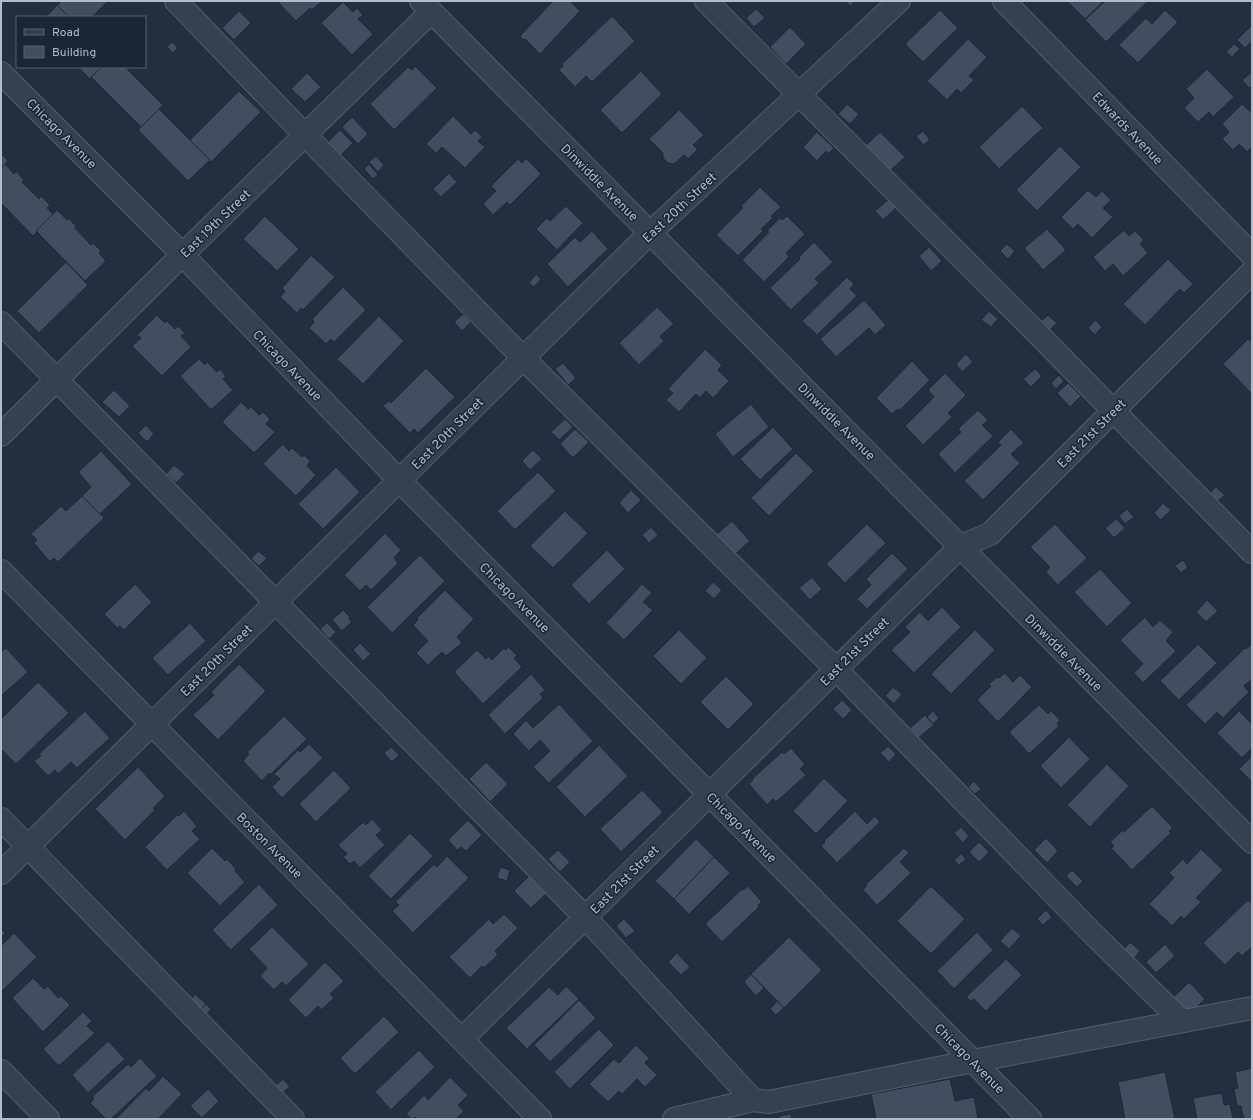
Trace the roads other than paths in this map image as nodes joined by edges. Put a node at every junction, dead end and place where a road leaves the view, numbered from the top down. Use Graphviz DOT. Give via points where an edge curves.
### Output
graph roads {
  1 [pos="176,1"];
  2 [pos="706,1"];
  3 [pos="899,1"];
  4 [pos="1004,1"];
  5 [pos="426,6"];
  6 [pos="1,73"];
  7 [pos="799,94"];
  8 [pos="305,135"];
  9 [pos="650,233"];
  10 [pos="182,255"];
  11 [pos="1252,255"];
  12 [pos="1252,272"];
  13 [pos="1,323"];
  14 [pos="523,358"];
  15 [pos="56,380"];
  16 [pos="1113,410"];
  17 [pos="1,435"];
  18 [pos="399,480"];
  19 [pos="961,546"];
  20 [pos="1252,552"];
  21 [pos="1,571"];
  22 [pos="276,602"];
  23 [pos="836,670"];
  24 [pos="152,724"];
  25 [pos="709,794"];
  26 [pos="1,819"];
  27 [pos="1252,842"];
  28 [pos="28,846"];
  29 [pos="1,873"];
  30 [pos="585,917"];
  31 [pos="1252,1008"];
  32 [pos="1182,1021"];
  33 [pos="462,1039"];
  34 [pos="973,1061"];
  35 [pos="1,1071"];
  36 [pos="753,1100"];
  37 [pos="48,1119"];
  38 [pos="293,1119"];
  39 [pos="540,1119"];
  40 [pos="674,1119"];
  41 [pos="1030,1119"];
  1 -- 8 [label="street"];
  2 -- 7 [label="street"];
  3 -- 7 [label="street, East 20th Street"];
  4 -- 11 [label="street, Edwards Avenue"];
  5 -- 8 [label="street, East 19th Street"];
  5 -- 9 [label="street, Dinwiddie Avenue"];
  6 -- 10 [label="street, Chicago Avenue"];
  7 -- 9 [label="street, East 20th Street"];
  7 -- 16 [label="street"];
  8 -- 10 [label="street, East 19th Street"];
  8 -- 14 [label="street"];
  9 -- 14 [label="street, East 20th Street"];
  9 -- 19 [label="street, Dinwiddie Avenue"];
  10 -- 15 [label="street, East 19th Street"];
  10 -- 18 [label="street, Chicago Avenue"];
  12 -- 16 [label="street, East 21st Street"];
  13 -- 15 [label="street"];
  14 -- 18 [label="street, East 20th Street"];
  14 -- 23 [label="street"];
  15 -- 17 [label="street, East 19th Street"];
  15 -- 22 [label="street"];
  16 -- 19 [label="street, East 21st Street" via="990,534"];
  16 -- 20 [label="street"];
  18 -- 22 [label="street, East 20th Street"];
  18 -- 25 [label="street, Chicago Avenue"];
  19 -- 23 [label="street, East 21st Street"];
  19 -- 27 [label="street, Dinwiddie Avenue"];
  21 -- 24 [label="street, Boston Avenue"];
  22 -- 24 [label="street, East 20th Street"];
  22 -- 30 [label="street"];
  23 -- 25 [label="street, East 21st Street"];
  23 -- 32 [label="street" via="1092,934"];
  24 -- 28 [label="street, East 20th Street"];
  24 -- 33 [label="street, Boston Avenue"];
  25 -- 30 [label="street, East 21st Street"];
  25 -- 34 [label="street, Chicago Avenue"];
  26 -- 28 [label="street"];
  28 -- 29 [label="street, East 20th Street"];
  28 -- 38 [label="street"];
  30 -- 33 [label="street, East 21st Street"];
  30 -- 36 [label="street"];
  31 -- 32 [label="street"];
  32 -- 34 [label="street"];
  33 -- 39 [label="street, Boston Avenue"];
  34 -- 36 [label="street" via="769,1102"];
  34 -- 41 [label="street, Chicago Avenue"];
  35 -- 37 [label="street"];
  36 -- 40 [label="street"];
}
